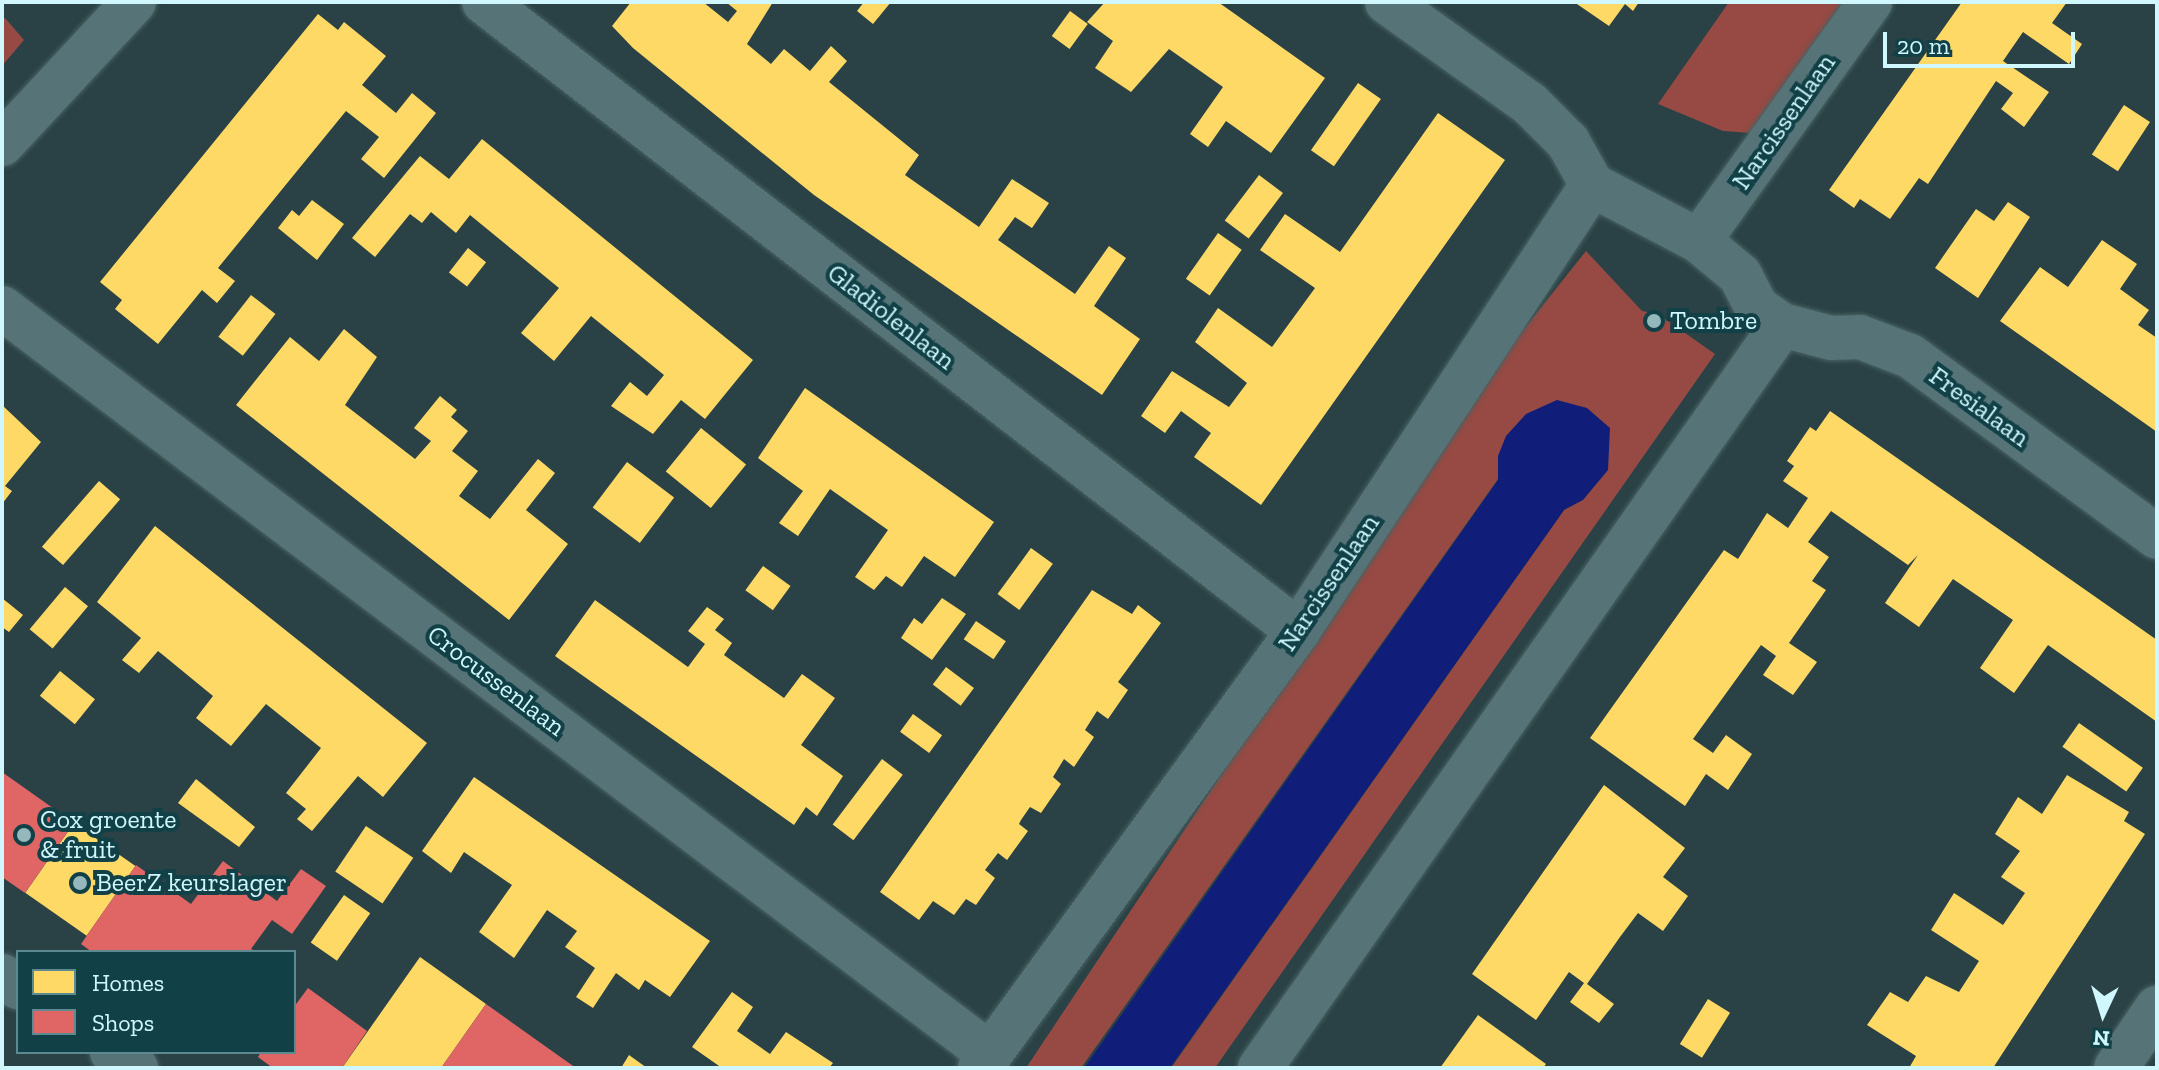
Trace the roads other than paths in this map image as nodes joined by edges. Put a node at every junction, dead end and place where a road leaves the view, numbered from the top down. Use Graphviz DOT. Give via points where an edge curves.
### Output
graph roads {
  1 [pos="134,2"];
  2 [pos="484,2"];
  3 [pos="1387,2"];
  4 [pos="1870,2"];
  5 [pos="2,144"];
  6 [pos="1592,185"];
  7 [pos="1699,241"];
  8 [pos="2,308"];
  9 [pos="1782,325"];
  10 [pos="2157,537"];
  11 [pos="1298,631"];
  12 [pos="2157,1008"];
  13 [pos="115,1054"];
  14 [pos="985,1061"];
  15 [pos="136,1068"];
  16 [pos="1260,1068"];
  17 [pos="2116,1068"];
  1 -- 5 [label="street"];
  2 -- 11 [label="street, Gladiolenlaan"];
  3 -- 6 [label="street" via="1530,104 1568,142"];
  4 -- 7 [label="street, Narcissenlaan"];
  6 -- 7 [label="street"];
  6 -- 11 [label="street, Narcissenlaan"];
  7 -- 9 [label="street" via="1740,275 1756,307"];
  8 -- 14 [label="street, Crocussenlaan"];
  9 -- 10 [label="street, Fresialaan" via="1831,338 1878,341 1910,356"];
  9 -- 16 [label="street"];
  11 -- 14 [label="street, Narcissenlaan"];
  12 -- 17 [label="street"];
  13 -- 15 [label="street"];
}
